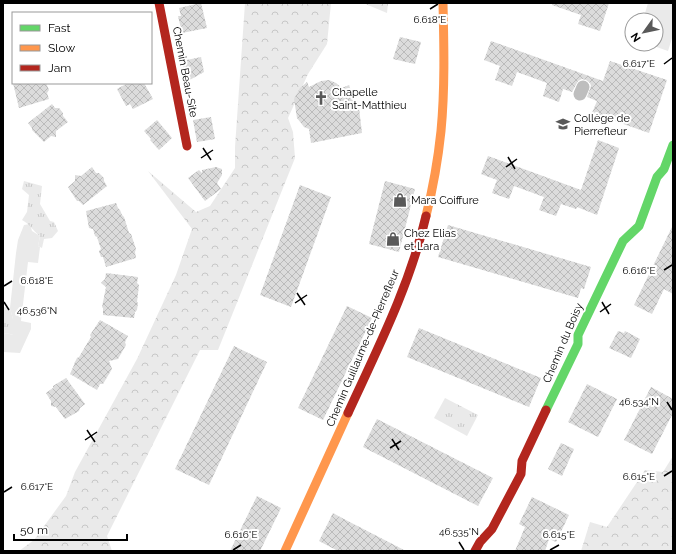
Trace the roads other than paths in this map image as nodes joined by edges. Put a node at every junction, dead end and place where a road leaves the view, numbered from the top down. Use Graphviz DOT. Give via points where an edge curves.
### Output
graph roads {
  1 [pos="159,3"];
  2 [pos="443,3"];
  3 [pos="673,145"];
  4 [pos="187,146"];
  5 [pos="285,551"];
  6 [pos="475,551"];
  1 -- 4 [label="street, Chemin Beau-Site"];
  2 -- 5 [label="street, Chemin Guillaume-de-Pierrefleur" via="444,75 441,132 432,191 419,246 399,302"];
  3 -- 6 [label="street, Chemin du Boisy" via="664,169 657,177 639,226 623,241 578,335 578,344 522,462 521,474 492,529"];
}
